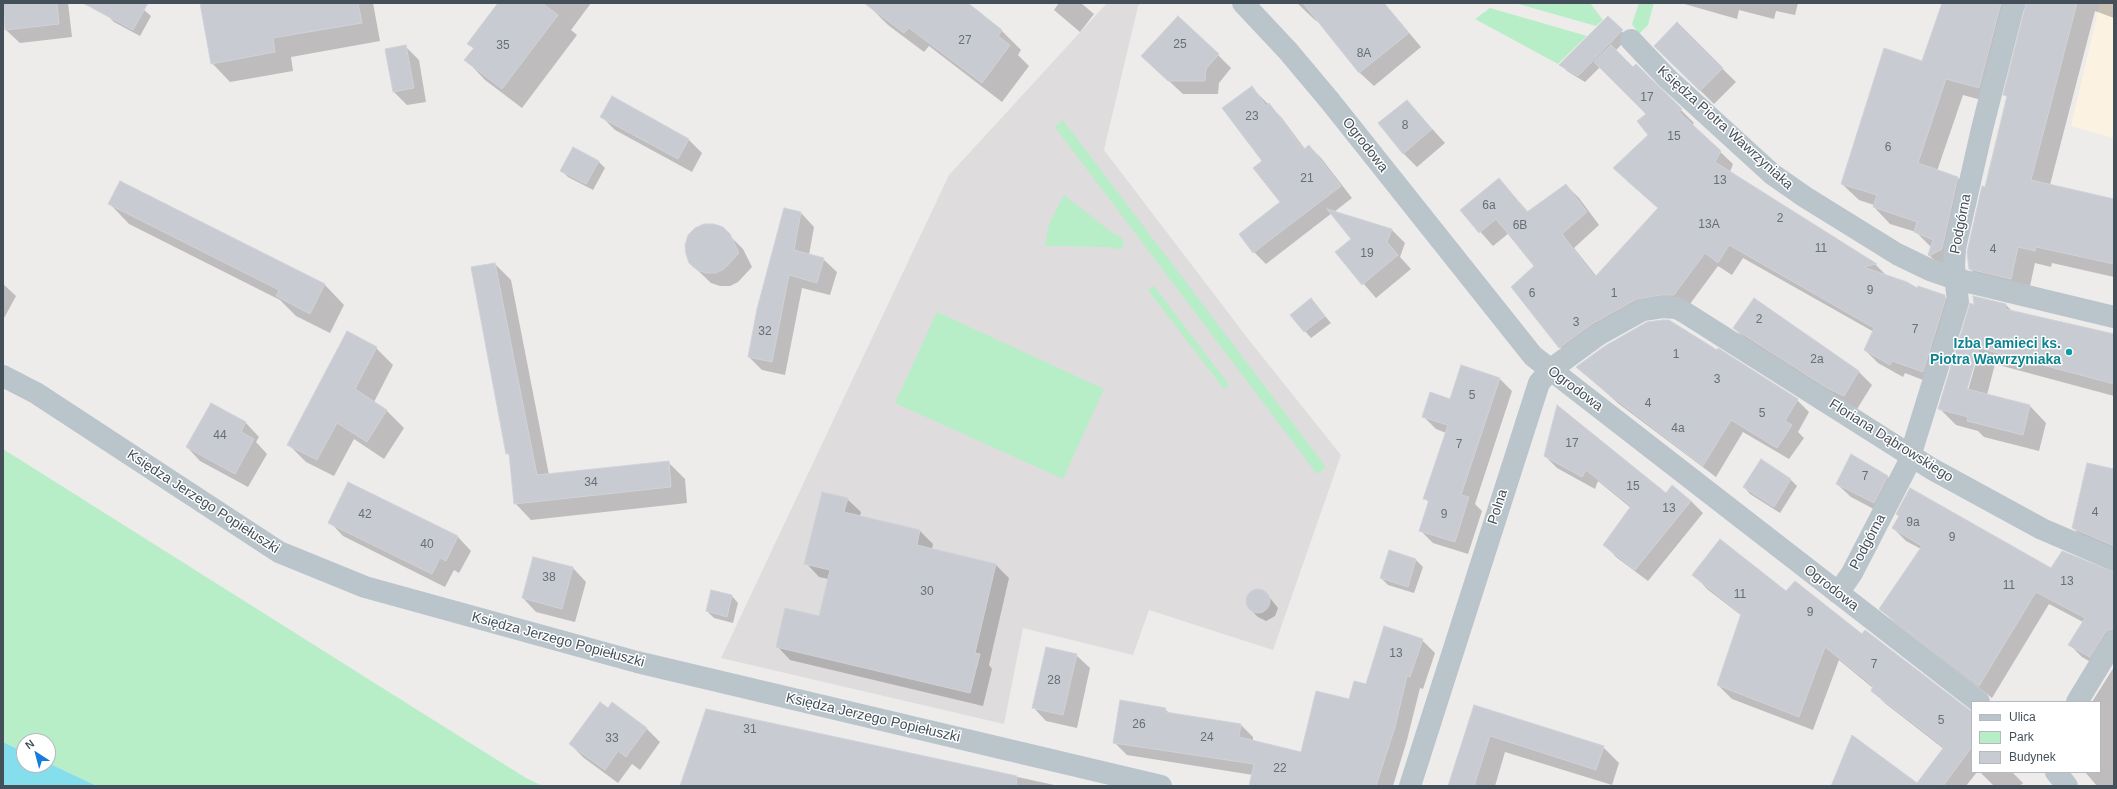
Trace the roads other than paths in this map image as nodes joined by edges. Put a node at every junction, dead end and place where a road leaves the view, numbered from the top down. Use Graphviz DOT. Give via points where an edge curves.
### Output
graph roads {
  1 [pos="1242,3"];
  2 [pos="2014,3"];
  3 [pos="1630,40"];
  4 [pos="1956,279"];
  5 [pos="1676,308"];
  6 [pos="2114,316"];
  7 [pos="1550,370"];
  8 [pos="3,376"];
  9 [pos="1911,456"];
  10 [pos="2114,560"];
  11 [pos="1838,593"];
  12 [pos="2114,641"];
  13 [pos="1978,701"];
  14 [pos="2078,701"];
  15 [pos="2057,773"];
  16 [pos="1161,786"];
  17 [pos="1410,786"];
  18 [pos="2068,786"];
  1 -- 7 [label="street, Ogrodowa" via="1309,76 1527,349"];
  2 -- 4 [label="street, Podgórna" via="1985,114 1955,248"];
  3 -- 4 [label="street, Księdza Piotra Wawrzyniaka" via="1668,79 1786,185 1897,254"];
  4 -- 6 [label="street, Księdza Piotra Wawrzyniaka"];
  4 -- 9 [label="street, Podgórna" via="1958,302"];
  5 -- 7 [label="street, Polna" via="1654,307 1630,316 1598,335"];
  5 -- 9 [label="street, Floriana Dąbrowskiego"];
  7 -- 11 [label="street, Ogrodowa"];
  7 -- 17 [label="street, Polna" via="1535,392"];
  8 -- 16 [label="street, Księdza Jerzego Popiełuszki" via="36,394 279,552 365,587 637,662"];
  9 -- 10 [label="street, Floriana Dąbrowskiego" via="2042,529"];
  9 -- 11 [label="street, Podgórna" via="1852,573"];
  11 -- 13 [label="street, Ogrodowa"];
  12 -- 14 [label="street"];
  15 -- 18 [label="street"];
}
